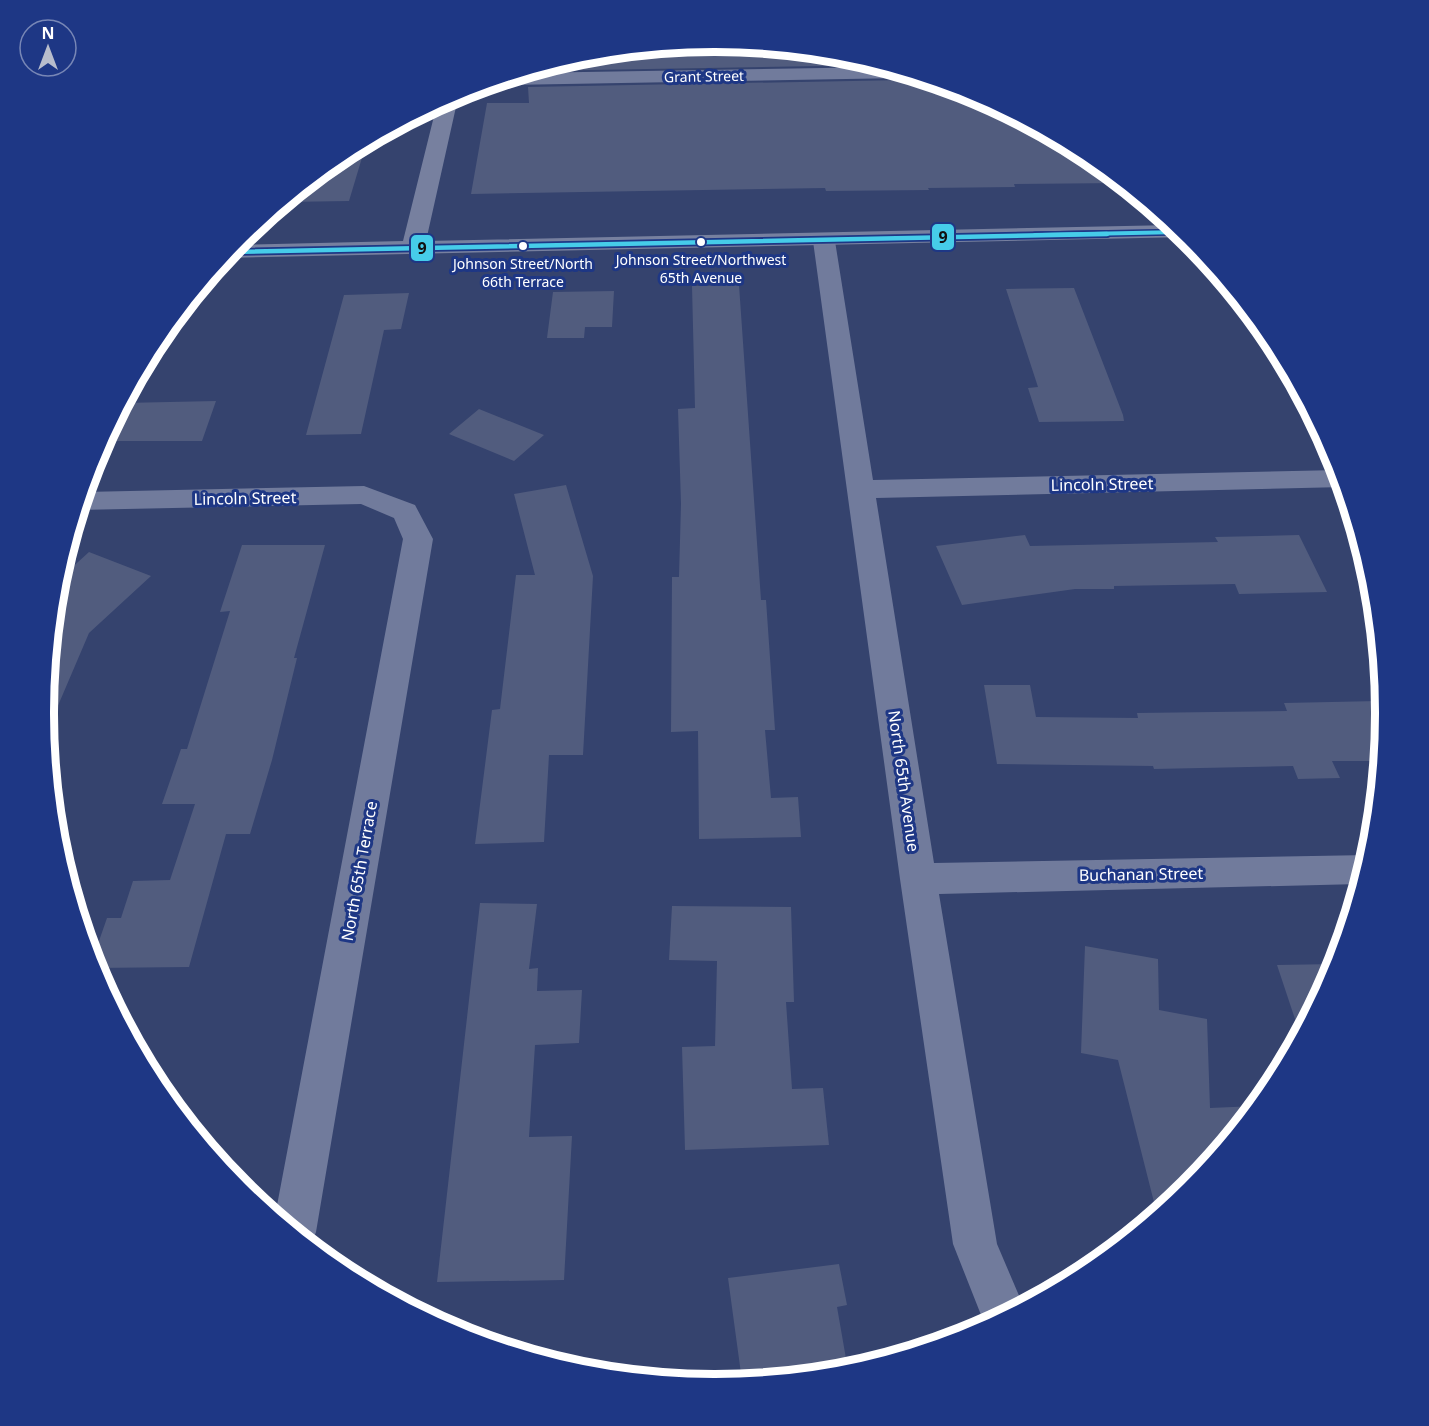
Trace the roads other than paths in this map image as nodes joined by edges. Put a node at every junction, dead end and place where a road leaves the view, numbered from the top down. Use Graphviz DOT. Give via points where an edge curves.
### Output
graph roads {
  1 [pos="875,73"];
  2 [pos="533,79"];
  3 [pos="445,111"];
  4 [pos="1167,232"];
  5 [pos="824,241"];
  6 [pos="414,248"];
  7 [pos="242,252"];
  8 [pos="1332,479"];
  9 [pos="862,489"];
  10 [pos="89,501"];
  11 [pos="405,512"];
  12 [pos="1356,869"];
  13 [pos="918,879"];
  14 [pos="296,1224"];
  15 [pos="1001,1308"];
  1 -- 2 [label="street, Grant Street"];
  3 -- 6 [label="street"];
  4 -- 5 [label="street"];
  5 -- 6 [label="street"];
  5 -- 9 [label="street, North 65th Avenue"];
  6 -- 7 [label="street"];
  8 -- 9 [label="street, Lincoln Street"];
  9 -- 13 [label="street, North 65th Avenue"];
  10 -- 11 [label="street, Lincoln Street" via="364,495"];
  11 -- 14 [label="street, North 65th Terrace" via="418,539"];
  12 -- 13 [label="street, Buchanan Street"];
  13 -- 15 [label="street, North 65th Avenue" via="975,1244"];
}
